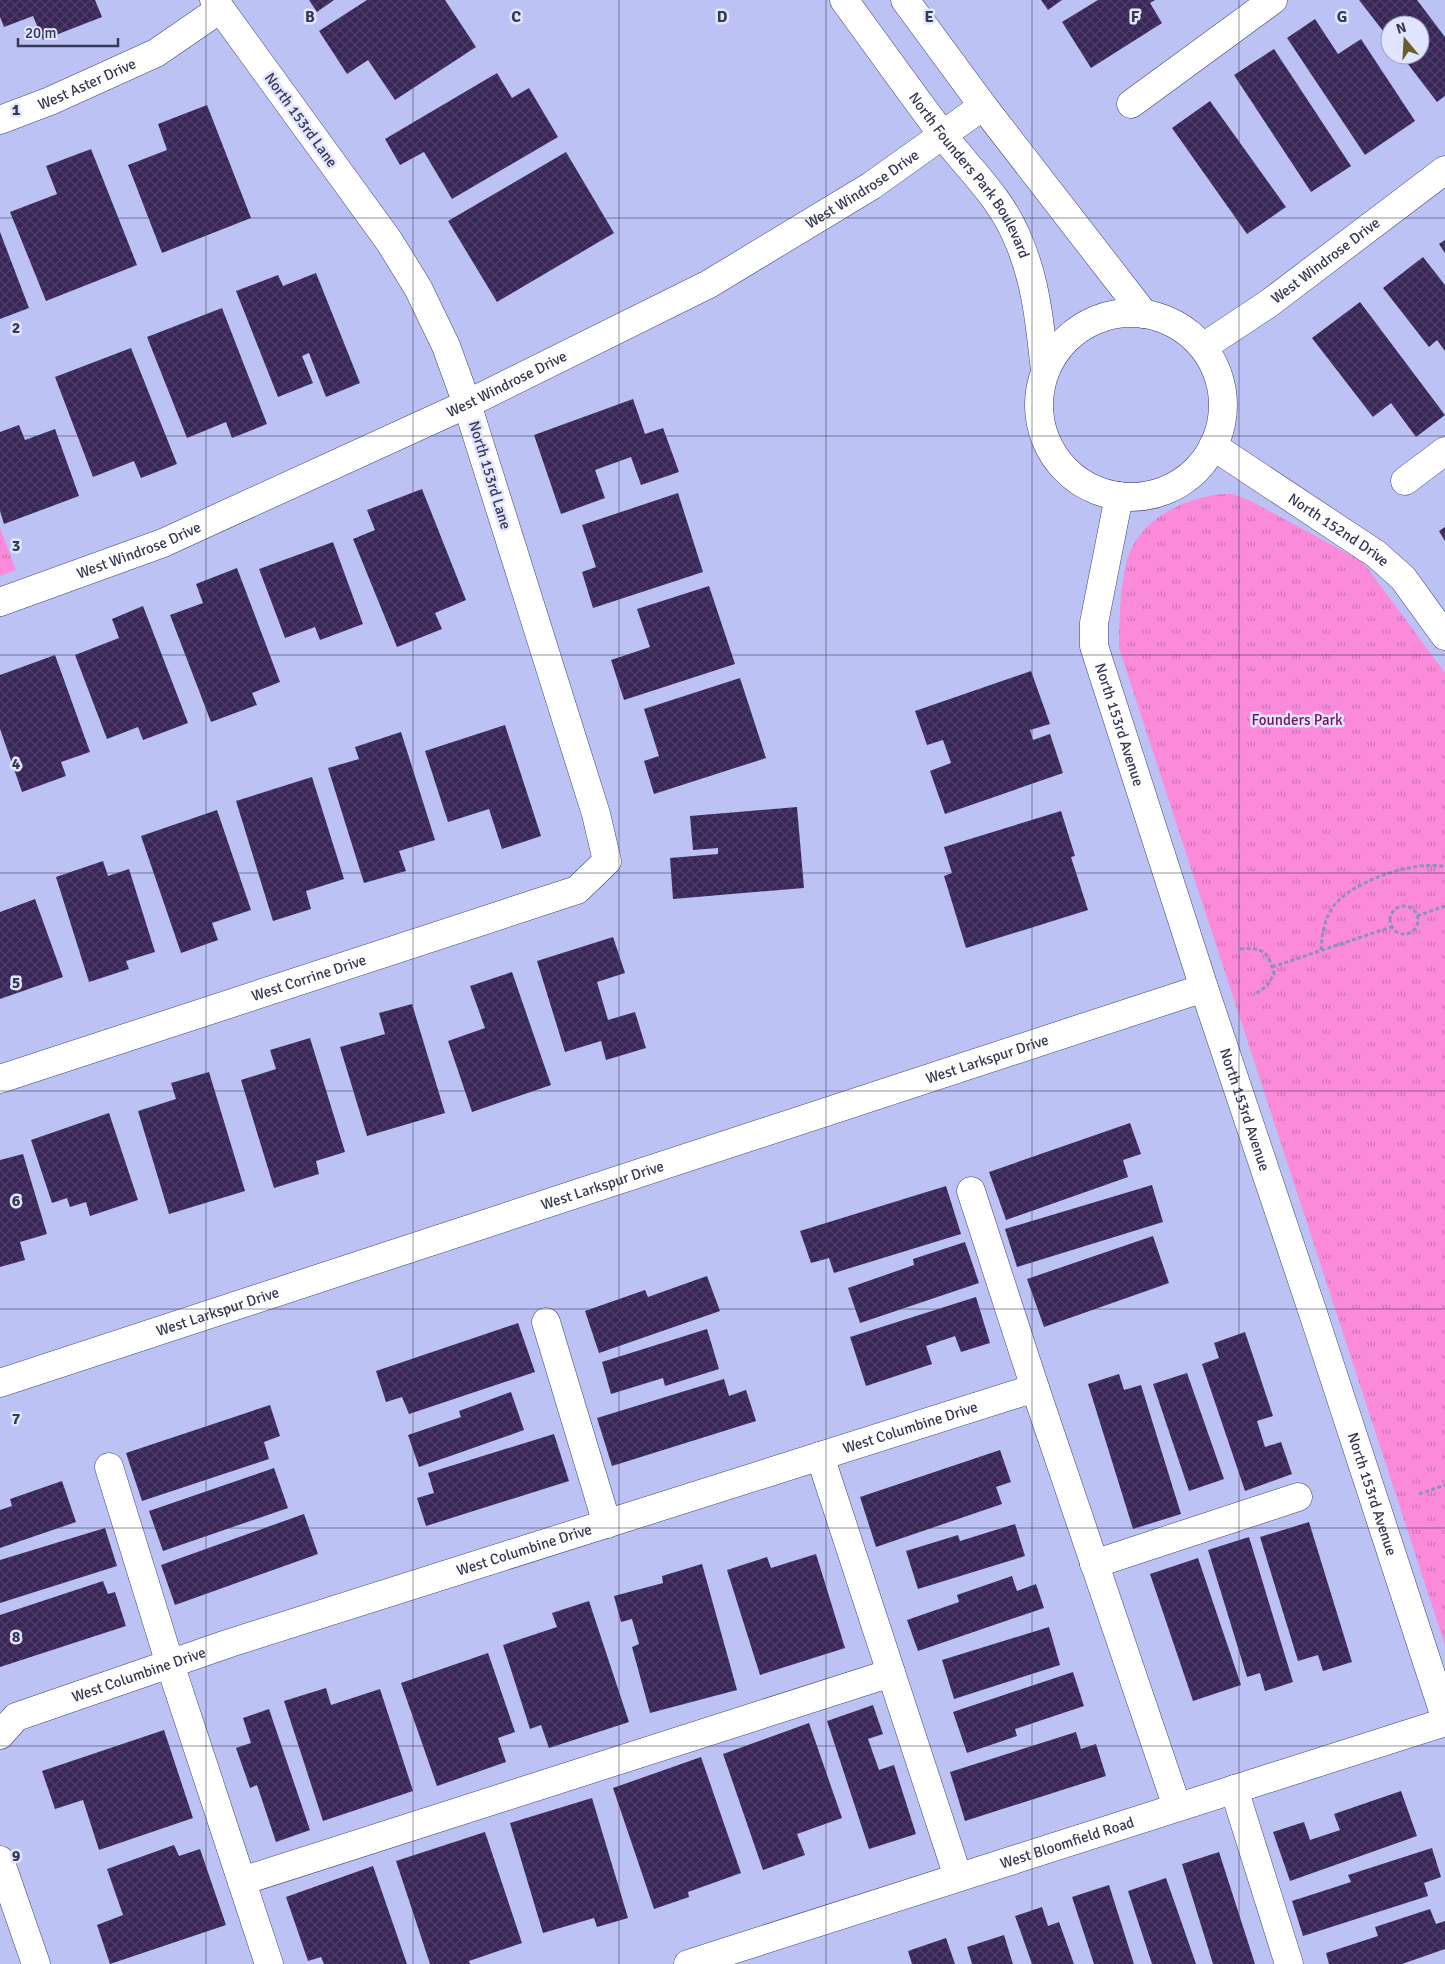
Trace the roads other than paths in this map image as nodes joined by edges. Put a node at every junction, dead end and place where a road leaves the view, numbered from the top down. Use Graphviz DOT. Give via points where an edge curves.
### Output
graph roads {
  1 [pos="844,0"];
  2 [pos="905,0"];
  3 [pos="217,4"];
  4 [pos="1259,4"];
  5 [pos="1132,104"];
  6 [pos="983,106"];
  7 [pos="0,120"];
  8 [pos="943,135"];
  9 [pos="1445,170"];
  10 [pos="1144,314"];
  11 [pos="1203,347"];
  12 [pos="1045,371"];
  13 [pos="467,404"];
  14 [pos="1213,446"];
  15 [pos="1445,451"];
  16 [pos="1405,481"];
  17 [pos="1119,496"];
  18 [pos="0,602"];
  19 [pos="1445,636"];
  20 [pos="607,861"];
  21 [pos="1204,988"];
  22 [pos="0,1078"];
  23 [pos="971,1191"];
  24 [pos="546,1322"];
  25 [pos="0,1382"];
  26 [pos="1035,1388"];
  27 [pos="820,1456"];
  28 [pos="109,1467"];
  29 [pos="1298,1497"];
  30 [pos="607,1524"];
  31 [pos="1094,1564"];
  32 [pos="170,1664"];
  33 [pos="891,1673"];
  34 [pos="1445,1718"];
  35 [pos="1445,1722"];
  36 [pos="8,1726"];
  37 [pos="1234,1788"];
  38 [pos="1177,1807"];
  39 [pos="0,1860"];
  40 [pos="958,1878"];
  41 [pos="242,1881"];
  42 [pos="36,1964"];
  43 [pos="270,1964"];
  44 [pos="688,1964"];
  45 [pos="1289,1964"];
  1 -- 8 [label="street, North Founders Park Boulevard"];
  2 -- 6 [label="street"];
  3 -- 7 [label="street, West Aster Drive" via="156,53"];
  3 -- 13 [label="street, North 153rd Lane" via="389,241 418,288 446,346"];
  4 -- 5 [label="street"];
  6 -- 8 [label="street, West Windrose Drive"];
  6 -- 10 [label="street"];
  8 -- 12 [label="street, North Founders Park Boulevard" via="1000,206 1016,235 1037,307"];
  8 -- 13 [label="street, West Windrose Drive" via="871,186 709,284"];
  9 -- 11 [label="street, West Windrose Drive" via="1268,304"];
  10 -- 11 [label="street" via="1168,321"];
  10 -- 12 [label="street" via="1119,314 1096,320 1074,333"];
  11 -- 14 [label="street" via="1218,374 1223,399 1221,423"];
  12 -- 17 [label="street" via="1039,394 1039,418 1046,441 1058,462 1075,478 1096,490"];
  13 -- 18 [label="street, West Windrose Drive" via="163,544"];
  13 -- 20 [label="street, North 153rd Lane" via="596,814"];
  14 -- 17 [label="street" via="1199,466 1181,482 1151,495"];
  14 -- 19 [label="street, North 152nd Drive" via="1376,554 1403,578"];
  15 -- 16 [label="street"];
  17 -- 21 [label="street, North 153rd Avenue" via="1094,623 1094,646"];
  20 -- 22 [label="street, West Corrine Drive" via="577,890"];
  21 -- 25 [label="street, West Larkspur Drive"];
  21 -- 34 [label="street, North 153rd Avenue"];
  23 -- 26 [label="street"];
  24 -- 30 [label="street"];
  26 -- 27 [label="street, West Columbine Drive"];
  26 -- 31 [label="street"];
  27 -- 30 [label="street, West Columbine Drive"];
  27 -- 33 [label="street"];
  28 -- 32 [label="street"];
  29 -- 31 [label="street"];
  30 -- 32 [label="street, West Columbine Drive"];
  31 -- 38 [label="street"];
  32 -- 36 [label="street, West Columbine Drive"];
  32 -- 41 [label="street"];
  33 -- 40 [label="street"];
  33 -- 41 [label="street"];
  35 -- 37 [label="street, West Bloomfield Road"];
  37 -- 38 [label="street, West Bloomfield Road"];
  37 -- 45 [label="street"];
  38 -- 40 [label="street, West Bloomfield Road"];
  39 -- 42 [label="street"];
  40 -- 44 [label="street, West Bloomfield Road"];
  41 -- 43 [label="street"];
}
